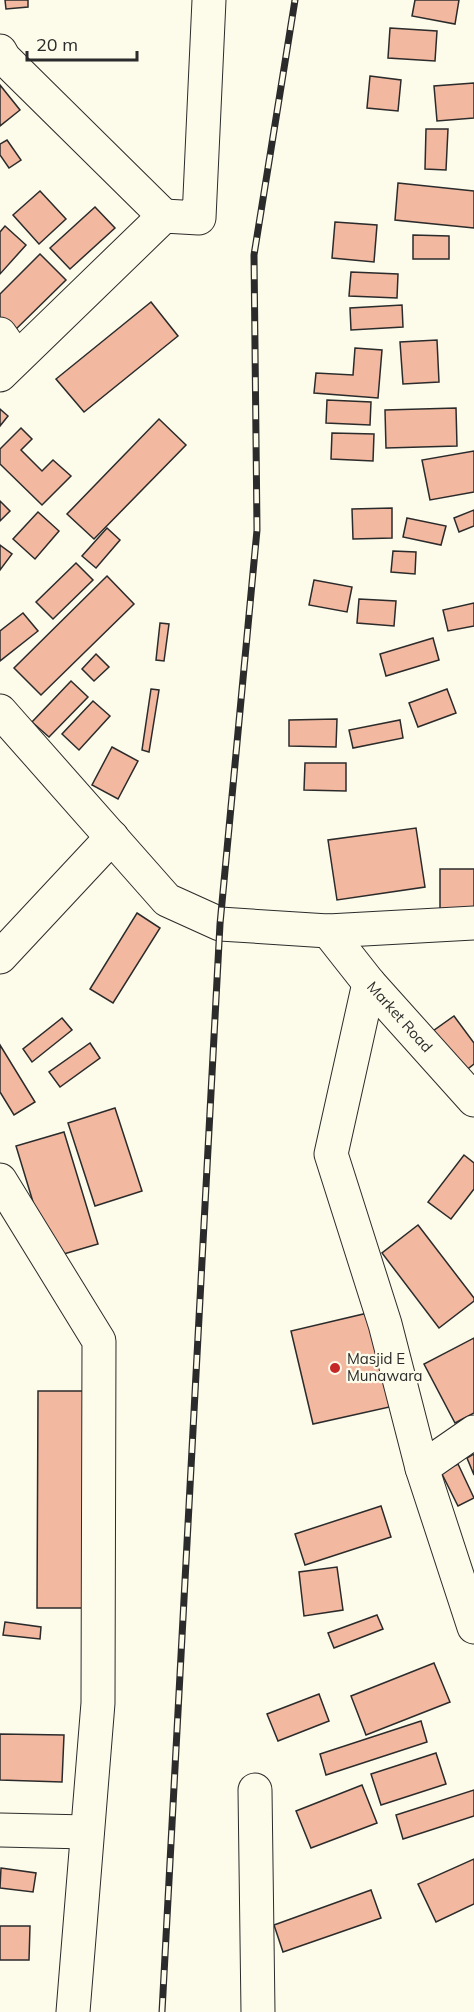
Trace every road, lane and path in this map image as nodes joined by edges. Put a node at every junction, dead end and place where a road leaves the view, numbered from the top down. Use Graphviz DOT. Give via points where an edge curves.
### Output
graph roads {
  1 [pos="209,0"];
  2 [pos="0,51"];
  3 [pos="164,216"];
  4 [pos="6,356"];
  5 [pos="0,711"];
  6 [pos="112,837"];
  7 [pos="474,922"];
  8 [pos="328,931"];
  9 [pos="0,957"];
  10 [pos="369,983"];
  11 [pos="474,1100"];
  12 [pos="0,1180"];
  13 [pos="474,1432"];
  14 [pos="422,1468"];
  15 [pos="474,1627"];
  16 [pos="255,1791"];
  17 [pos="0,1830"];
  18 [pos="87,1832"];
  19 [pos="73,2012"];
  20 [pos="258,2012"];
  1 -- 3 [label="main road" via="199,219"];
  2 -- 3 [label="main road"];
  3 -- 4 [label="main road"];
  5 -- 6 [label="main road"];
  6 -- 8 [label="main road" via="167,900 220,924"];
  6 -- 9 [label="main road"];
  7 -- 8 [label="main road"];
  8 -- 10 [label="main road, Market Road"];
  10 -- 11 [label="main road, Market Road"];
  10 -- 14 [label="main road" via="332,1154 385,1324"];
  12 -- 18 [label="main road" via="99,1341 98,1703"];
  13 -- 14 [label="main road"];
  14 -- 15 [label="main road"];
  16 -- 20 [label="main road"];
  17 -- 18 [label="main road"];
  18 -- 19 [label="main road"];
}
